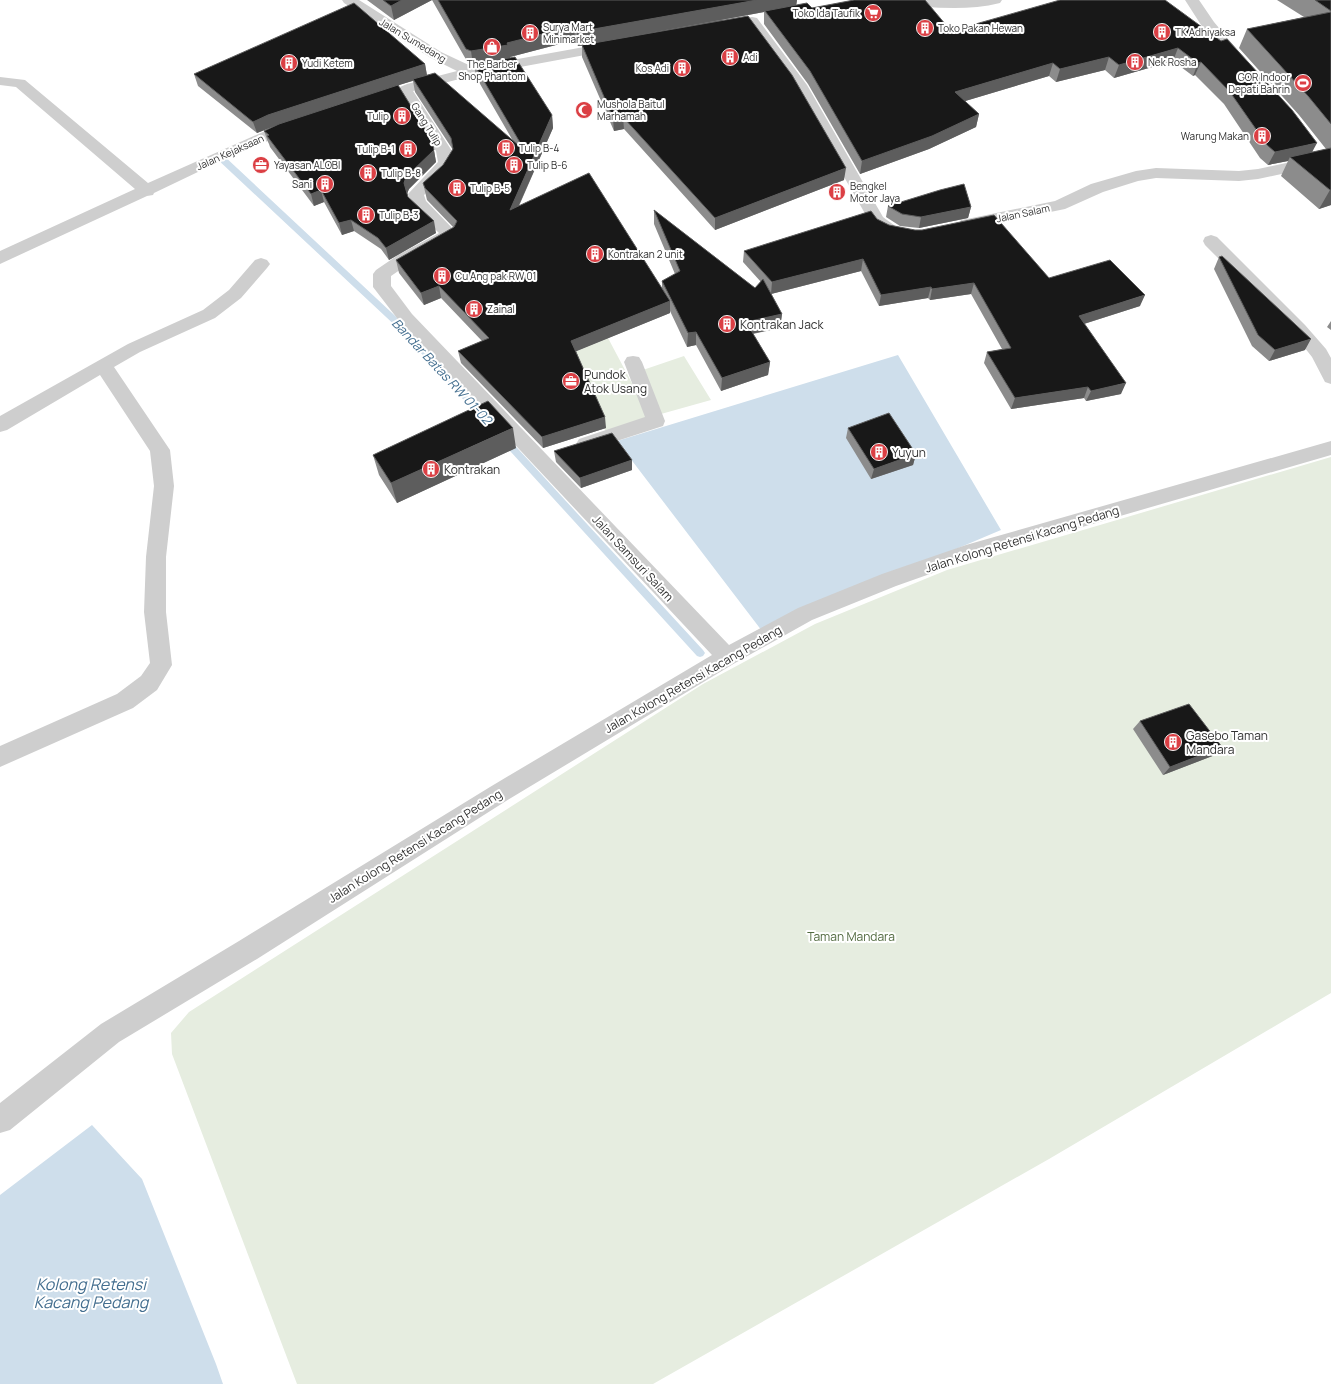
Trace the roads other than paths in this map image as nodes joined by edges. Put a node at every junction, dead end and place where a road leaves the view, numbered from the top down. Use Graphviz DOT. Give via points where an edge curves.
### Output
graph roads {
  1 [pos="349,0"];
  2 [pos="892,0"];
  3 [pos="994,0"];
  4 [pos="1192,0"];
  5 [pos="920,1"];
  6 [pos="770,18"];
  7 [pos="752,21"];
  8 [pos="737,24"];
  9 [pos="623,44"];
  10 [pos="471,72"];
  11 [pos="1252,75"];
  12 [pos="0,81"];
  13 [pos="307,121"];
  14 [pos="1315,146"];
  15 [pos="1327,161"];
  16 [pos="147,191"];
  17 [pos="950,228"];
  18 [pos="911,235"];
  19 [pos="1210,241"];
  20 [pos="0,258"];
  21 [pos="261,264"];
  22 [pos="382,288"];
  23 [pos="633,362"];
  24 [pos="103,366"];
  25 [pos="1331,377"];
  26 [pos="0,425"];
  27 [pos="1331,448"];
  28 [pos="556,454"];
  29 [pos="727,656"];
  30 [pos="0,757"];
  31 [pos="0,1120"];
  1 -- 10 [label="street, Jalan Sumedang" via="436,55"];
  2 -- 5 [label="street"];
  3 -- 5 [label="street" via="962,5"];
  4 -- 11 [label="street" via="1221,42"];
  6 -- 7 [label="street"];
  7 -- 8 [label="street"];
  7 -- 18 [label="street" via="799,85 877,220 892,232"];
  9 -- 10 [label="street"];
  10 -- 22 [label="street, Gang Tulip" via="430,81 398,92 444,151 446,162 416,194 418,203 450,234 382,274"];
  12 -- 16 [label="street" via="20,83"];
  13 -- 16 [label="street, Jalan Kejaksaan" via="276,131"];
  14 -- 15 [label="street"];
  15 -- 17 [label="street, Jalan Salam" via="1239,176 1156,173 1136,176 1097,188 1059,205"];
  16 -- 20 [label="street, Jalan Kejaksaan"];
  19 -- 25 [label="street" via="1299,329 1320,354"];
  21 -- 24 [label="street" via="230,298 216,308"];
  22 -- 28 [label="street, Jalan Samsuri Salam" via="406,318"];
  23 -- 28 [label="street" via="656,421"];
  24 -- 26 [label="street"];
  24 -- 30 [label="street" via="160,450 164,486 156,557 155,612 161,666 149,683 126,701"];
  27 -- 29 [label="street, Jalan Kolong Retensi Kacang Pedang" via="972,551 804,614"];
  28 -- 29 [label="street, Jalan Samsuri Salam"];
  29 -- 31 [label="street, Jalan Kolong Retensi Kacang Pedang" via="110,1033"];
}
